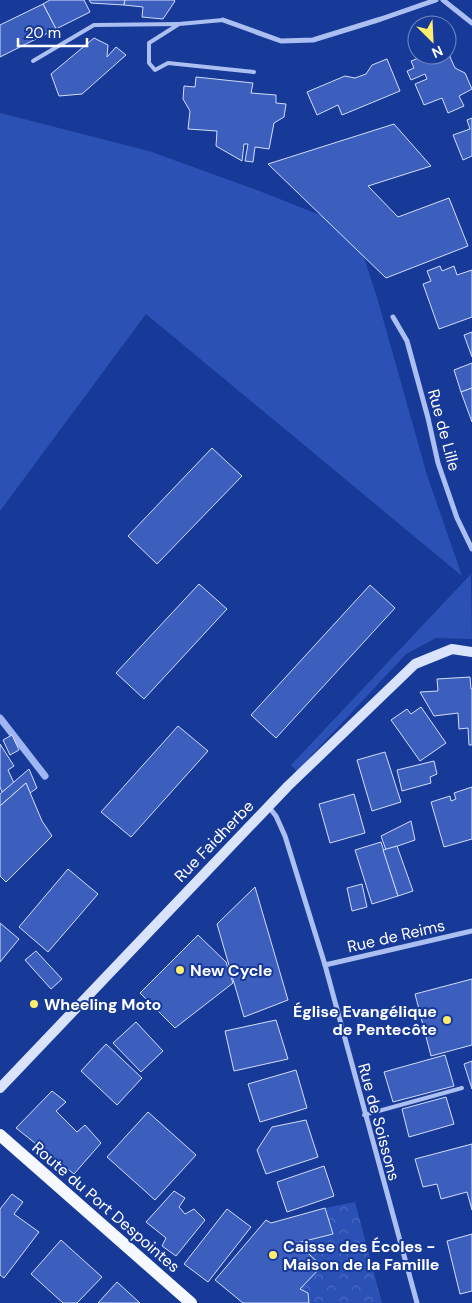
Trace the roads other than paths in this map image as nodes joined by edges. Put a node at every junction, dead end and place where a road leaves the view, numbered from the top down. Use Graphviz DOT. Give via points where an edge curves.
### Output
graph roads {
  1 [pos="436,0"];
  2 [pos="443,0"];
  3 [pos="223,20"];
  4 [pos="472,23"];
  5 [pos="179,24"];
  6 [pos="33,61"];
  7 [pos="254,72"];
  8 [pos="393,317"];
  9 [pos="472,549"];
  10 [pos="472,652"];
  11 [pos="268,806"];
  12 [pos="472,932"];
  13 [pos="325,965"];
  14 [pos="0,1088"];
  15 [pos="462,1088"];
  16 [pos="364,1116"];
  17 [pos="0,1135"];
  18 [pos="192,1303"];
  19 [pos="416,1303"];
  1 -- 3 [label="street" via="313,40 282,41"];
  2 -- 4 [label="street"];
  3 -- 5 [label="lane"];
  5 -- 6 [label="lane" via="94,25"];
  5 -- 7 [label="lane" via="149,43 149,63 155,70 168,63"];
  8 -- 9 [label="street, Rue de Lille" via="407,341 438,463"];
  10 -- 11 [label="street, Rue Faidherbe" via="452,649 415,664"];
  11 -- 13 [label="street, Rue de Soissons" via="285,836"];
  11 -- 14 [label="street, Rue Faidherbe"];
  12 -- 13 [label="street, Rue de Reims"];
  13 -- 16 [label="street, Rue de Soissons"];
  15 -- 16 [label="lane"];
  16 -- 19 [label="street, Rue de Soissons"];
  17 -- 18 [label="main road, Route du Port Despointes"];
}
